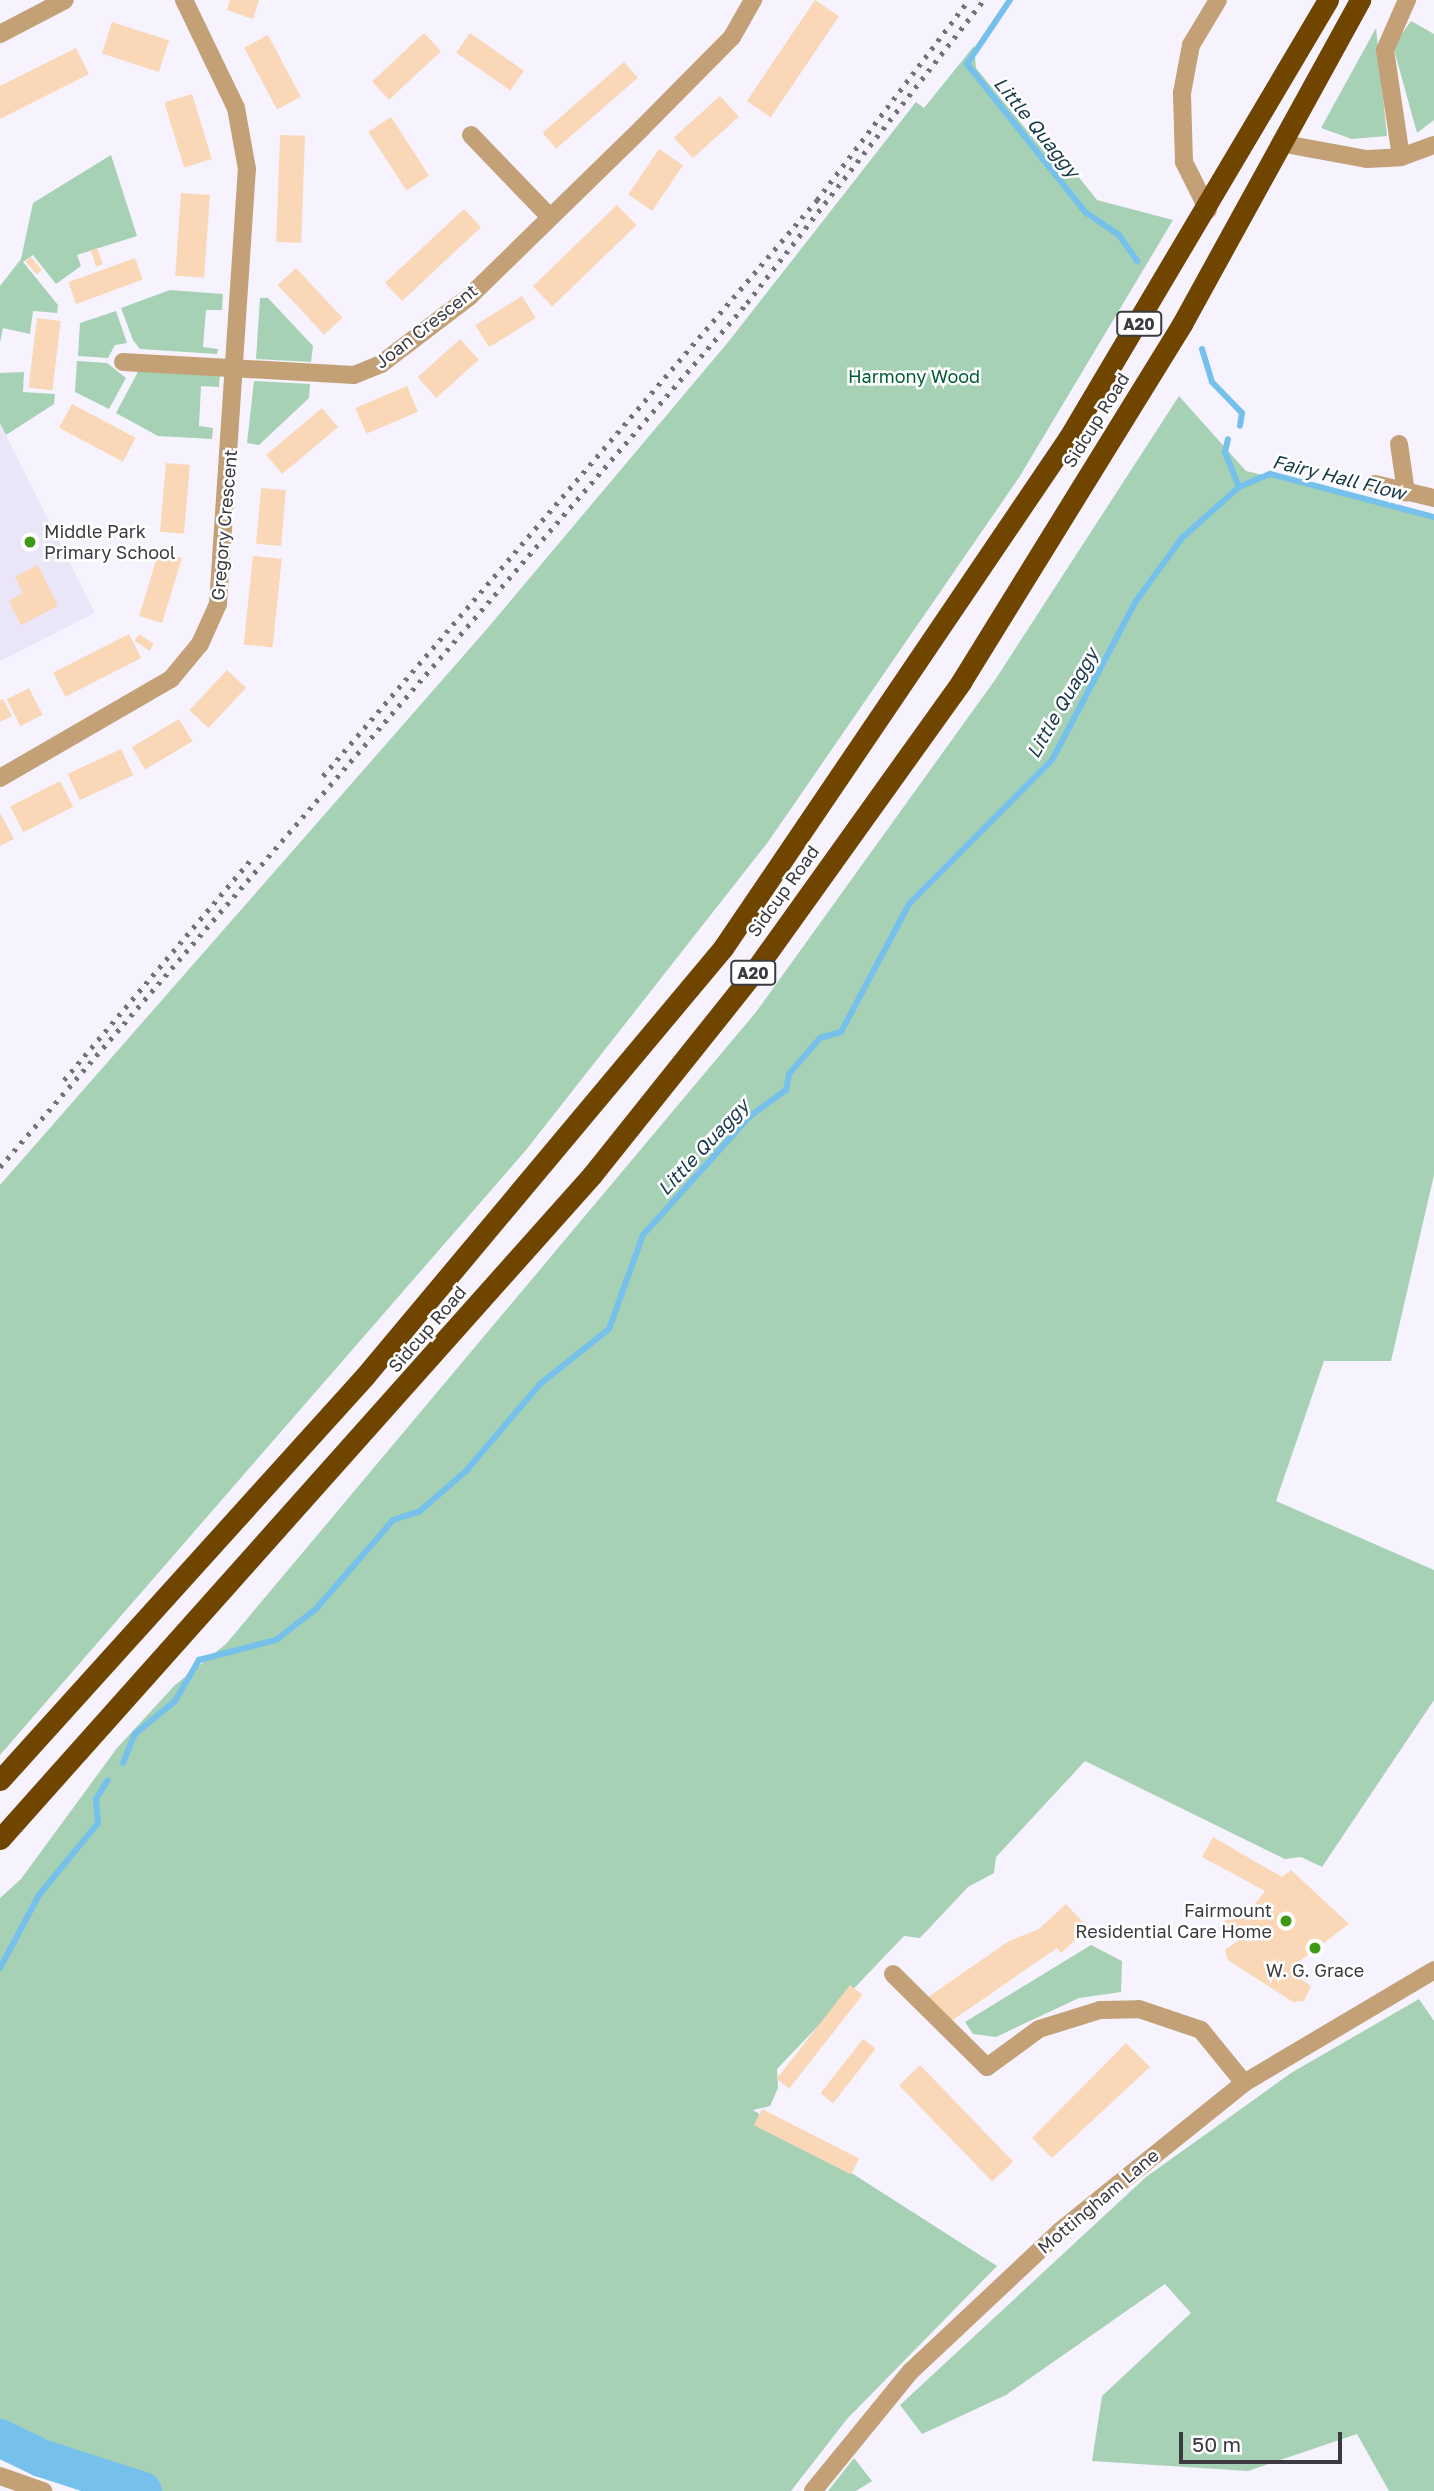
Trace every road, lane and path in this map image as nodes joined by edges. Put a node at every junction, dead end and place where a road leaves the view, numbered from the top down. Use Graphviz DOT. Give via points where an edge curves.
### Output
graph roads {
  1 [pos="65,0"];
  2 [pos="184,0"];
  3 [pos="753,0"];
  4 [pos="1218,0"];
  5 [pos="1328,0"];
  6 [pos="1360,0"];
  7 [pos="1407,0"];
  8 [pos="0,34"];
  9 [pos="471,135"];
  10 [pos="1285,144"];
  11 [pos="1434,145"];
  12 [pos="1401,158"];
  13 [pos="1209,209"];
  14 [pos="547,214"];
  15 [pos="122,362"];
  16 [pos="235,369"];
  17 [pos="1399,444"];
  18 [pos="1376,484"];
  19 [pos="1406,492"];
  20 [pos="1434,498"];
  21 [pos="0,778"];
  22 [pos="0,1780"];
  23 [pos="0,1839"];
  24 [pos="1434,1970"];
  25 [pos="894,1974"];
  26 [pos="1244,2083"];
  27 [pos="0,2476"];
  28 [pos="43,2491"];
  29 [pos="813,2491"];
  1 -- 8 [label="street"];
  2 -- 16 [label="street, Gregory Crescent" via="227,86 245,144"];
  3 -- 14 [label="street, Joan Crescent" via="732,37"];
  4 -- 13 [label="street" via="1191,45 1182,93 1184,162"];
  5 -- 13 [label="highway, Sidcup Road / A20"];
  6 -- 10 [label="highway, Sidcup Road / A20"];
  7 -- 12 [label="street" via="1385,50"];
  9 -- 14 [label="street"];
  10 -- 12 [label="street" via="1344,158"];
  10 -- 23 [label="highway, Sidcup Road / A20" via="1182,324 961,682 750,977 592,1175"];
  11 -- 12 [label="street"];
  13 -- 22 [label="highway, Sidcup Road / A20" via="939,636 723,947 365,1376"];
  14 -- 16 [label="street, Joan Crescent" via="469,297 381,364 354,375"];
  15 -- 16 [label="street"];
  16 -- 21 [label="street, Gregory Crescent" via="220,592 208,631 171,679"];
  17 -- 19 [label="street"];
  18 -- 19 [label="street"];
  19 -- 20 [label="street"];
  24 -- 26 [label="street, Mottingham Lane"];
  25 -- 26 [label="street" via="987,2067 1039,2029 1100,2010 1139,2009 1201,2030"];
  26 -- 29 [label="street, Mottingham Lane" via="1060,2231 910,2372"];
  27 -- 28 [label="street"];
}
